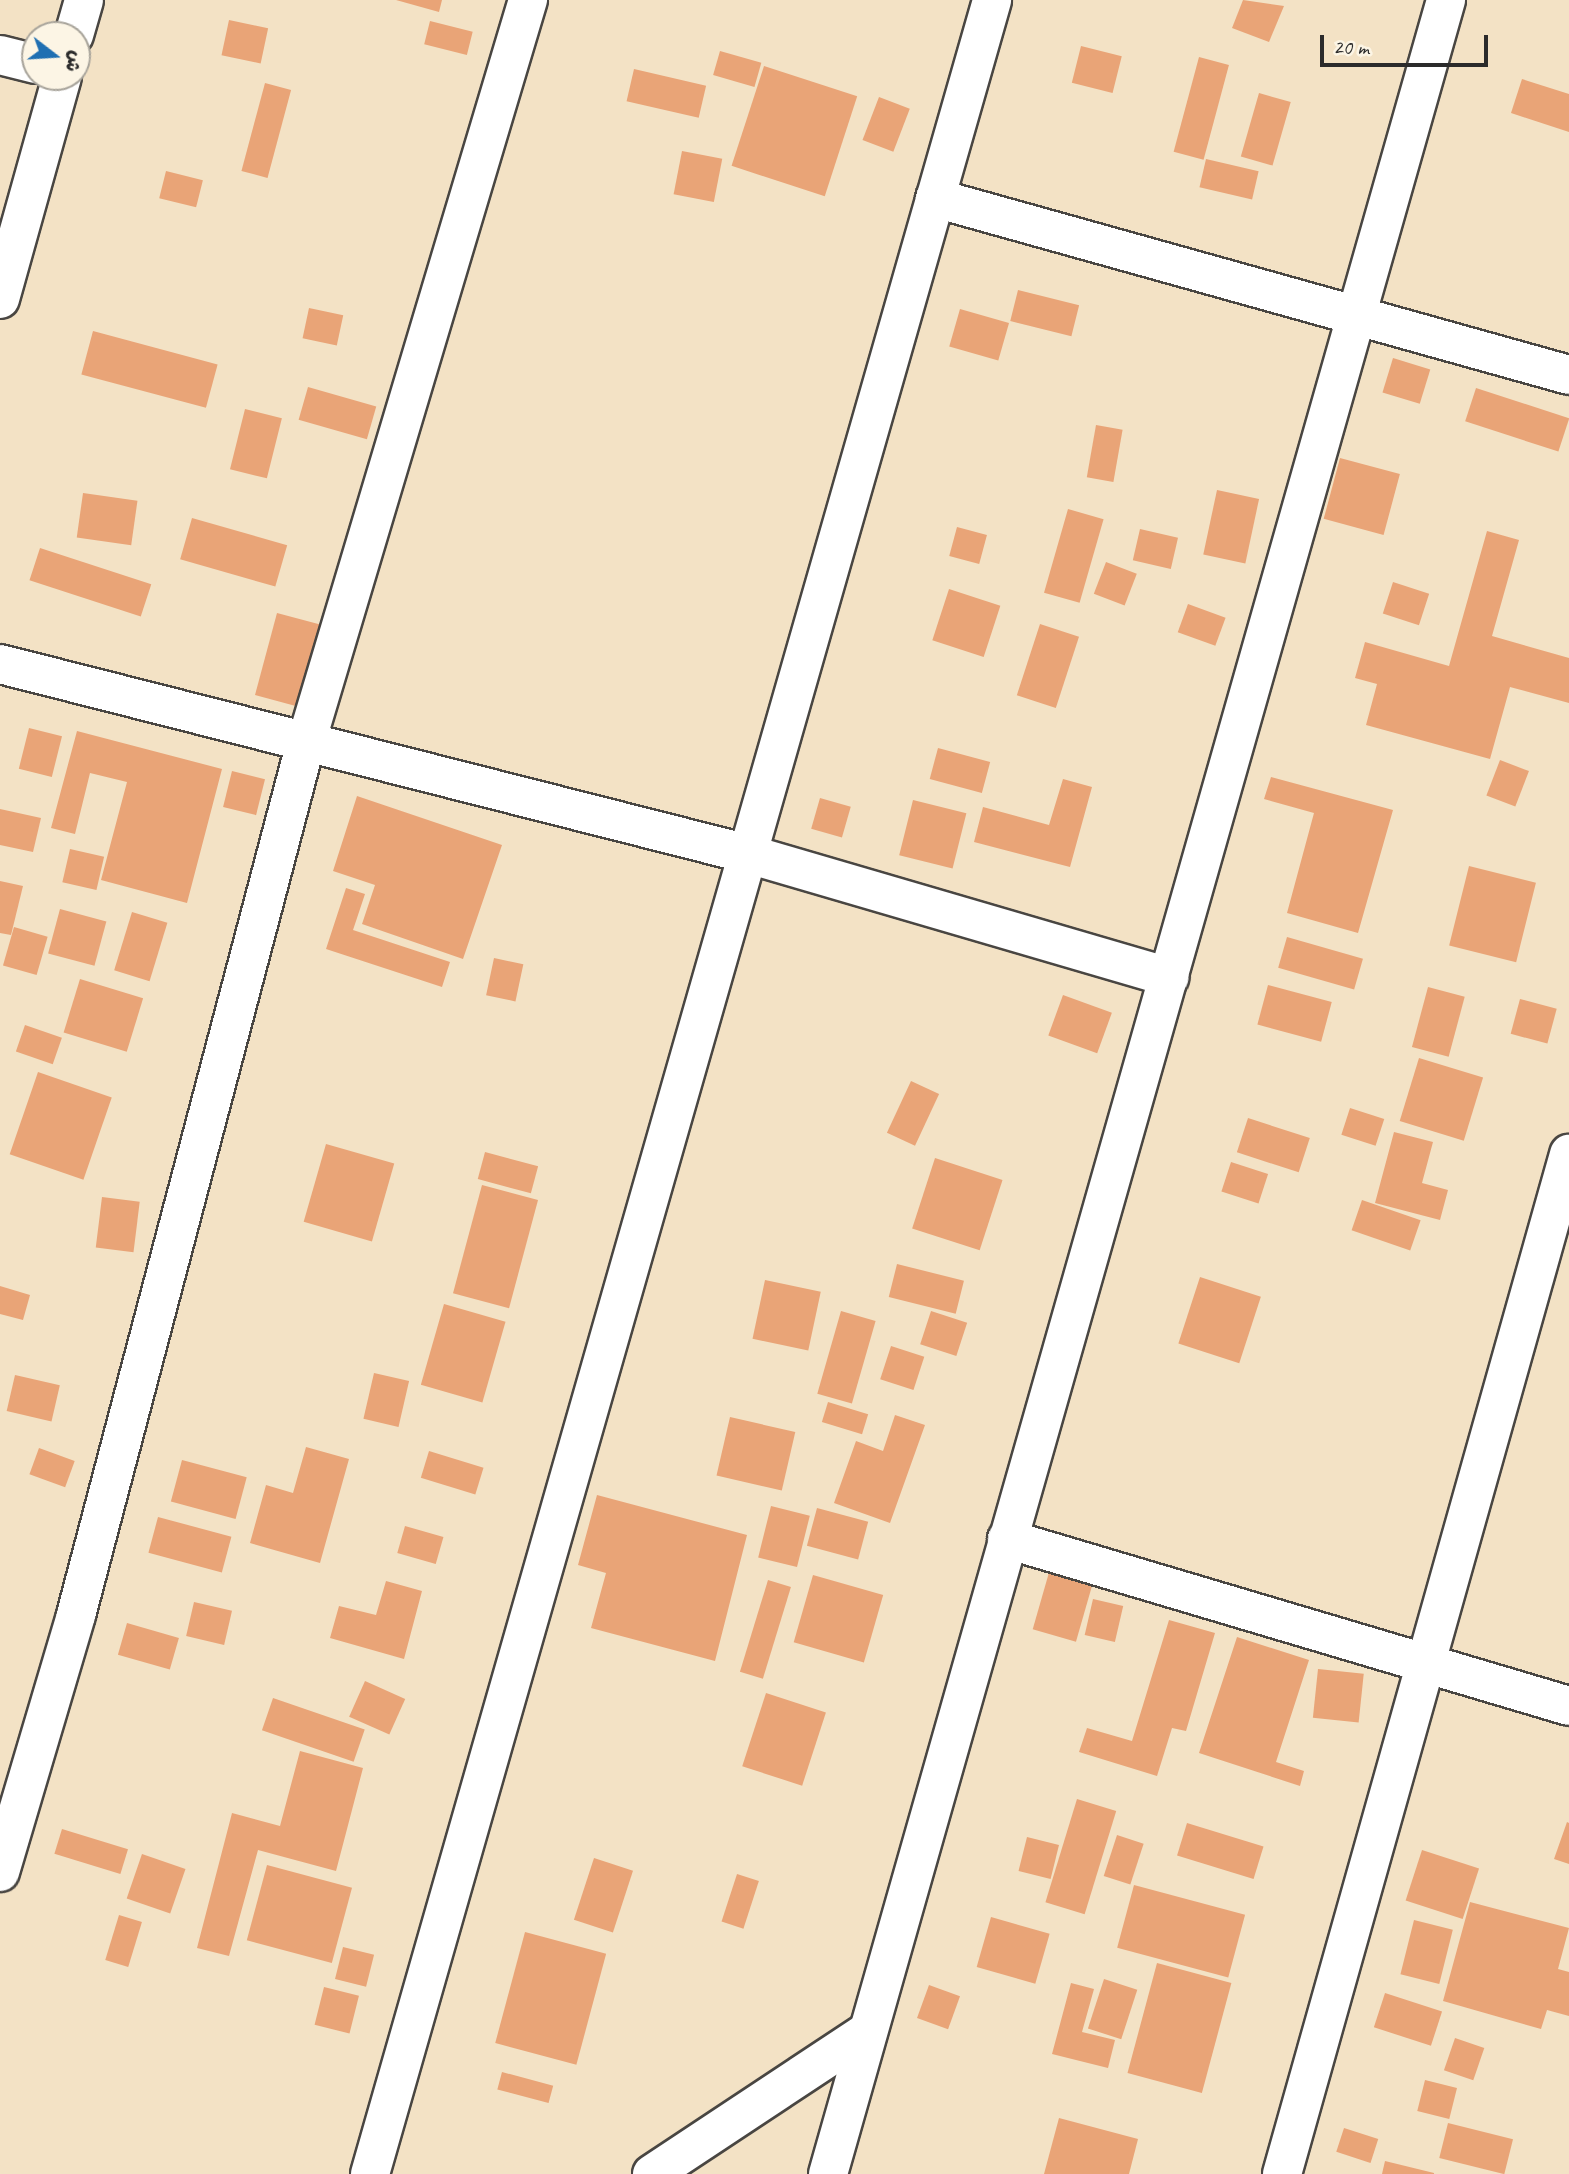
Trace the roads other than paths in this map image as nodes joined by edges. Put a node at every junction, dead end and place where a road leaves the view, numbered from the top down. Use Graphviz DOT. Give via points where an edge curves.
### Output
graph roads {
  1 [pos="84,0"];
  2 [pos="528,0"];
  3 [pos="992,0"];
  4 [pos="1446,0"];
  5 [pos="78,21"];
  6 [pos="0,55"];
  7 [pos="21,60"];
  8 [pos="58,91"];
  9 [pos="935,198"];
  10 [pos="0,299"];
  11 [pos="1353,314"];
  12 [pos="1569,375"];
  13 [pos="0,664"];
  14 [pos="305,746"];
  15 [pos="752,855"];
  16 [pos="1170,977"];
  17 [pos="1569,1154"];
  18 [pos="1007,1539"];
  19 [pos="1425,1663"];
  20 [pos="1569,1706"];
  21 [pos="0,1872"];
  22 [pos="868,2031"];
  23 [pos="370,2174"];
  24 [pos="652,2174"];
  25 [pos="828,2174"];
  26 [pos="1282,2174"];
  1 -- 5 [label="street"];
  2 -- 14 [label="street"];
  3 -- 9 [label="street"];
  4 -- 11 [label="street"];
  6 -- 7 [label="street"];
  8 -- 10 [label="street"];
  9 -- 11 [label="street"];
  9 -- 15 [label="street"];
  11 -- 12 [label="street"];
  11 -- 16 [label="street"];
  13 -- 14 [label="street"];
  14 -- 15 [label="street"];
  14 -- 21 [label="street" via="76,1615"];
  15 -- 16 [label="street"];
  15 -- 23 [label="street"];
  16 -- 18 [label="street"];
  17 -- 19 [label="street"];
  18 -- 19 [label="street"];
  18 -- 22 [label="street"];
  19 -- 20 [label="street"];
  19 -- 26 [label="street"];
  22 -- 24 [label="street"];
  22 -- 25 [label="street"];
}
